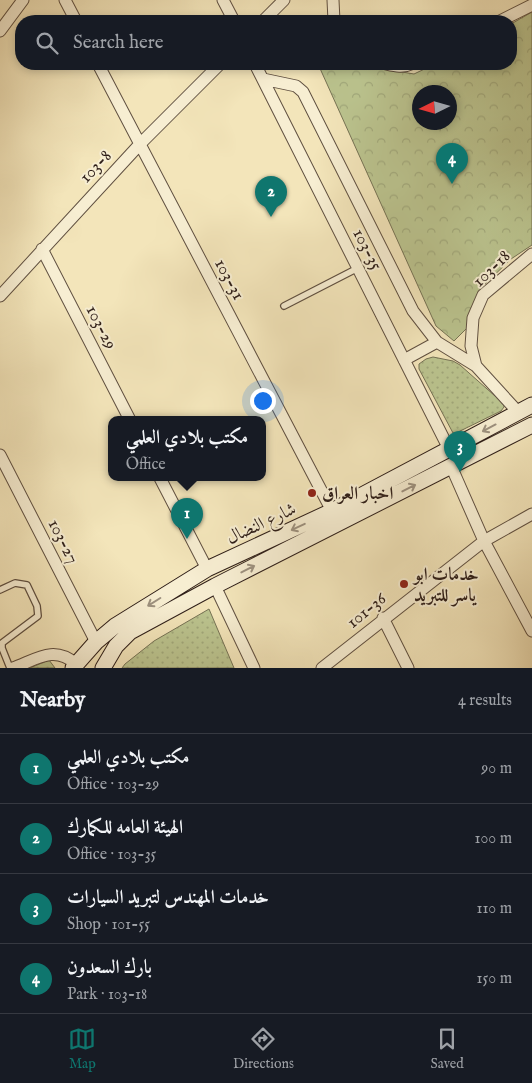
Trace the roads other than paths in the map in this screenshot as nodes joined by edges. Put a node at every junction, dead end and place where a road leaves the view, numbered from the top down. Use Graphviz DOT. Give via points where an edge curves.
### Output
graph roads {
  1 [pos="23,0"];
  2 [pos="65,0"];
  3 [pos="223,0"];
  4 [pos="284,0"];
  5 [pos="333,0"];
  6 [pos="532,5"];
  7 [pos="73,15"];
  8 [pos="231,15"];
  9 [pos="268,15"];
  10 [pos="334,15"];
  11 [pos="512,15"];
  12 [pos="0,30"];
  13 [pos="101,70"];
  14 [pos="214,70"];
  15 [pos="258,70"];
  16 [pos="263,79"];
  17 [pos="140,144"];
  18 [pos="42,249"];
  19 [pos="532,254"];
  20 [pos="358,268"];
  21 [pos="0,296"];
  22 [pos="284,306"];
  23 [pos="437,342"];
  24 [pos="404,360"];
  25 [pos="476,366"];
  26 [pos="532,405"];
  27 [pos="518,412"];
  28 [pos="128,416"];
  29 [pos="532,426"];
  30 [pos="449,449"];
  31 [pos="0,455"];
  32 [pos="451,466"];
  33 [pos="162,481"];
  34 [pos="332,511"];
  35 [pos="532,514"];
  36 [pos="484,541"];
  37 [pos="207,568"];
  38 [pos="215,586"];
  39 [pos="0,590"];
  40 [pos="383,618"];
  41 [pos="532,631"];
  42 [pos="96,642"];
  43 [pos="75,666"];
  44 [pos="11,668"];
  45 [pos="103,668"];
  46 [pos="254,668"];
  47 [pos="322,668"];
  48 [pos="408,668"];
  1 -- 12 [label="street"];
  2 -- 7 [label="street"];
  3 -- 8 [label="street"];
  4 -- 9 [label="street"];
  5 -- 10 [label="street"];
  6 -- 11 [label="street"];
  13 -- 17 [label="street, 103-31"];
  14 -- 17 [label="street, 103-8"];
  15 -- 16 [label="street, 103-35"];
  16 -- 20 [label="street, 103-35"];
  16 -- 23 [label="street" via="296,86 303,92 413,311"];
  17 -- 18 [label="street, 103-8"];
  17 -- 34 [label="street, 103-31"];
  18 -- 21 [label="street, 103-8"];
  18 -- 28 [label="street, 103-29"];
  19 -- 25 [label="street, 103-18" via="483,295 473,318 470,346"];
  20 -- 22 [label="lane"];
  20 -- 24 [label="street, 103-35"];
  23 -- 24 [label="street"];
  23 -- 25 [label="street"];
  24 -- 30 [label="street, 103-35"];
  25 -- 27 [label="street, 103-18"];
  26 -- 27 [label="main road, شارع النضال"];
  27 -- 30 [label="main road, شارع النضال, one-way"];
  29 -- 32 [label="main road, شارع النضال"];
  30 -- 34 [label="main road, شارع النضال"];
  31 -- 42 [label="street, 103-27"];
  32 -- 36 [label="street"];
  38 -- 32 [label="main road, شارع النضال, one-way"];
  33 -- 37 [label="street"];
  34 -- 37 [label="main road, شارع النضال, one-way"];
  35 -- 36 [label="street, 101-36"];
  36 -- 40 [label="street, 101-36"];
  36 -- 41 [label="street"];
  37 -- 42 [label="main road, شارع النضال, one-way" via="115,626"];
  38 -- 45 [label="main road, شارع النضال" via="130,632 116,646"];
  38 -- 46 [label="street"];
  39 -- 44 [label="lane" via="15,583 28,585 37,606 38,616 2,643"];
  40 -- 47 [label="street, 101-36"];
  40 -- 48 [label="street"];
  42 -- 43 [label="main road, شارع النضال"];
  43 -- 44 [label="street" via="64,655 52,654"];
}
